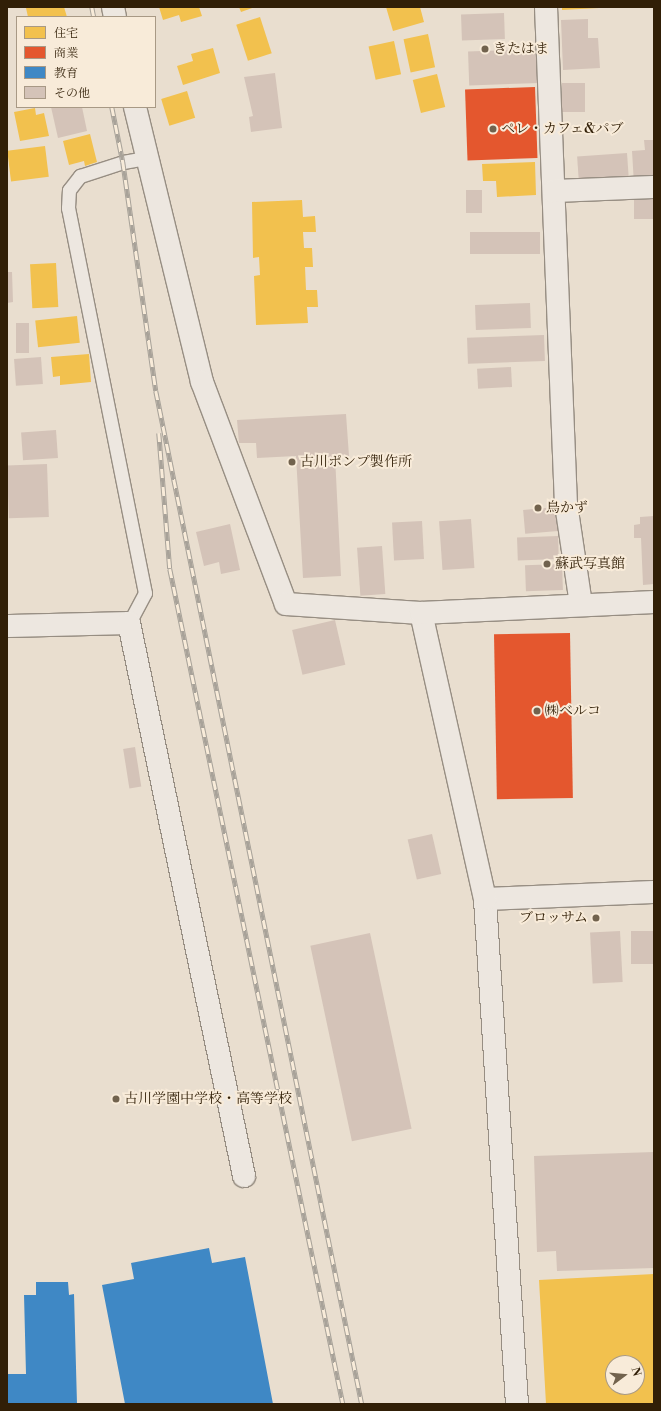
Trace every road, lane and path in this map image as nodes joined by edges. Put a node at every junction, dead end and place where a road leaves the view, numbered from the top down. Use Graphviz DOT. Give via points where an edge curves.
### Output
graph roads {
  1 [pos="546,7"];
  2 [pos="135,108"];
  3 [pos="146,158"];
  4 [pos="654,187"];
  5 [pos="554,191"];
  6 [pos="654,602"];
  7 [pos="581,604"];
  8 [pos="421,613"];
  9 [pos="129,623"];
  10 [pos="7,626"];
  11 [pos="654,892"];
  12 [pos="485,899"];
  13 [pos="244,1176"];
  14 [pos="517,1404"];
  1 -- 5 [label="street"];
  2 -- 3 [label="street"];
  3 -- 8 [label="street" via="202,382 286,604"];
  3 -- 9 [label="lane" via="123,162 80,176 69,190 68,208 144,593"];
  4 -- 5 [label="street"];
  5 -- 7 [label="street" via="566,504"];
  6 -- 7 [label="street"];
  7 -- 8 [label="street"];
  8 -- 12 [label="street"];
  9 -- 10 [label="street"];
  9 -- 13 [label="street"];
  11 -- 12 [label="street"];
  12 -- 14 [label="street"];
}
